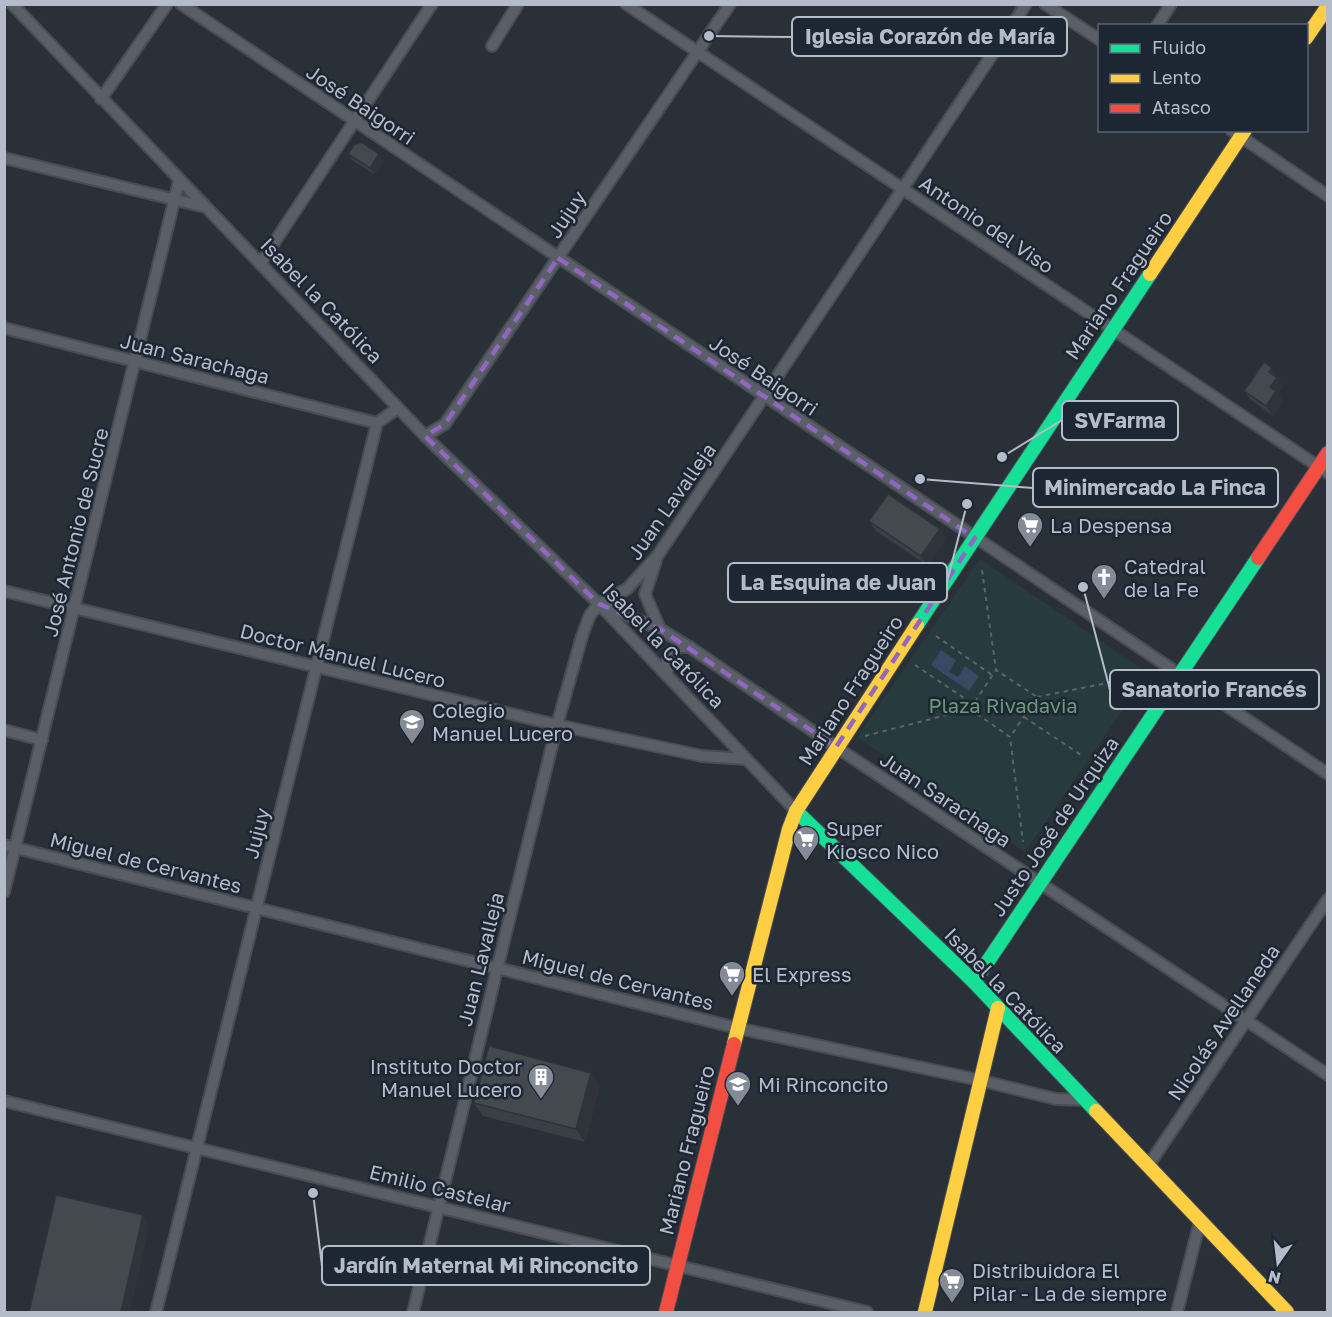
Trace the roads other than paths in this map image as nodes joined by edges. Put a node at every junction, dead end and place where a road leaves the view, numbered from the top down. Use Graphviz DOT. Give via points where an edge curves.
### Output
graph roads {
  1 [pos="12,4"];
  2 [pos="167,4"];
  3 [pos="182,4"];
  4 [pos="432,4"];
  5 [pos="518,4"];
  6 [pos="626,4"];
  7 [pos="730,4"];
  8 [pos="1026,4"];
  9 [pos="1045,4"];
  10 [pos="1171,4"];
  11 [pos="1328,6"];
  12 [pos="1158,24"];
  13 [pos="1308,35"];
  14 [pos="1098,39"];
  15 [pos="492,46"];
  16 [pos="698,52"];
  17 [pos="101,99"];
  18 [pos="354,122"];
  19 [pos="1239,133"];
  20 [pos="4,158"];
  21 [pos="180,181"];
  22 [pos="903,189"];
  23 [pos="1328,195"];
  24 [pos="175,200"];
  25 [pos="205,207"];
  26 [pos="558,258"];
  27 [pos="260,264"];
  28 [pos="4,328"];
  29 [pos="1113,329"];
  30 [pos="135,362"];
  31 [pos="765,397"];
  32 [pos="398,408"];
  33 [pos="377,423"];
  34 [pos="425,436"];
  35 [pos="1328,453"];
  36 [pos="1323,470"];
  37 [pos="975,538"];
  38 [pos="658,555"];
  39 [pos="4,591"];
  40 [pos="599,604"];
  41 [pos="74,608"];
  42 [pos="660,628"];
  43 [pos="691,648"];
  44 [pos="316,667"];
  45 [pos="1179,675"];
  46 [pos="667,676"];
  47 [pos="557,725"];
  48 [pos="4,730"];
  49 [pos="42,740"];
  50 [pos="836,747"];
  51 [pos="745,759"];
  52 [pos="1328,774"];
  53 [pos="796,811"];
  54 [pos="10,846"];
  55 [pos="1040,883"];
  56 [pos="4,892"];
  57 [pos="1328,898"];
  58 [pos="256,908"];
  59 [pos="497,968"];
  60 [pos="974,982"];
  61 [pos="998,1008"];
  62 [pos="1246,1020"];
  63 [pos="737,1028"];
  64 [pos="1328,1075"];
  65 [pos="979,1080"];
  66 [pos="1085,1100"];
  67 [pos="4,1101"];
  68 [pos="197,1147"];
  69 [pos="1148,1166"];
  70 [pos="438,1206"];
  71 [pos="1200,1221"];
  72 [pos="677,1266"];
  73 [pos="156,1312"];
  74 [pos="413,1312"];
  75 [pos="666,1312"];
  76 [pos="867,1312"];
  77 [pos="925,1312"];
  78 [pos="1178,1312"];
  79 [pos="1287,1312"];
  1 -- 17 [label="street, Isabel la Católica"];
  2 -- 17 [label="street"];
  3 -- 18 [label="street, José Baigorri"];
  4 -- 18 [label="street"];
  5 -- 15 [label="street"];
  6 -- 16 [label="street, Antonio del Viso"];
  7 -- 16 [label="street, Jujuy"];
  8 -- 22 [label="street, Juan Lavalleja"];
  9 -- 14 [label="street"];
  10 -- 12 [label="street"];
  11 -- 13 [label="main road"];
  16 -- 22 [label="street, Antonio del Viso"];
  16 -- 26 [label="street, Jujuy"];
  17 -- 21 [label="street, Isabel la Católica"];
  18 -- 26 [label="street, José Baigorri"];
  18 -- 27 [label="street"];
  19 -- 23 [label="street"];
  19 -- 29 [label="main road, Mariano Fragueiro"];
  20 -- 24 [label="street"];
  21 -- 24 [label="street, José Antonio de Sucre"];
  21 -- 25 [label="street, Isabel la Católica"];
  22 -- 29 [label="street, Antonio del Viso"];
  22 -- 31 [label="street, Juan Lavalleja"];
  24 -- 25 [label="street"];
  24 -- 30 [label="street, José Antonio de Sucre"];
  25 -- 27 [label="street, Isabel la Católica"];
  26 -- 31 [label="street, José Baigorri"];
  26 -- 34 [label="street, Jujuy" via="445,424"];
  27 -- 32 [label="street, Isabel la Católica"];
  28 -- 30 [label="street, Juan Sarachaga"];
  29 -- 36 [label="street, Antonio del Viso"];
  29 -- 37 [label="main road, Mariano Fragueiro"];
  30 -- 33 [label="street, Juan Sarachaga"];
  30 -- 41 [label="street, José Antonio de Sucre"];
  31 -- 37 [label="street, José Baigorri"];
  31 -- 38 [label="street, Juan Lavalleja"];
  32 -- 33 [label="street"];
  32 -- 34 [label="street, Isabel la Católica"];
  33 -- 44 [label="street, Jujuy"];
  34 -- 40 [label="street, Isabel la Católica"];
  35 -- 36 [label="main road, Justo José de Urquiza"];
  36 -- 45 [label="main road, Justo José de Urquiza"];
  37 -- 45 [label="street, José Baigorri"];
  37 -- 50 [label="main road, Mariano Fragueiro"];
  38 -- 40 [label="street, Juan Lavalleja" via="627,589"];
  38 -- 42 [label="street" via="645,594"];
  39 -- 41 [label="street, Doctor Manuel Lucero"];
  40 -- 42 [label="street, Juan Sarachaga"];
  40 -- 46 [label="street, Isabel la Católica"];
  40 -- 47 [label="street, Juan Lavalleja" via="586,624"];
  41 -- 44 [label="street, Doctor Manuel Lucero"];
  41 -- 49 [label="street, José Antonio de Sucre"];
  42 -- 43 [label="street, Juan Sarachaga"];
  43 -- 46 [label="street" via="680,647 671,652"];
  43 -- 50 [label="street, Juan Sarachaga"];
  44 -- 47 [label="street, Doctor Manuel Lucero"];
  44 -- 58 [label="street, Jujuy"];
  45 -- 52 [label="street, José Baigorri"];
  45 -- 55 [label="main road, Justo José de Urquiza"];
  46 -- 51 [label="street, Isabel la Católica"];
  47 -- 51 [label="street, Doctor Manuel Lucero" via="702,756"];
  47 -- 59 [label="street, Juan Lavalleja"];
  48 -- 49 [label="street"];
  49 -- 54 [label="street, José Antonio de Sucre"];
  50 -- 53 [label="main road, Mariano Fragueiro"];
  50 -- 55 [label="street, Juan Sarachaga"];
  51 -- 53 [label="street, Isabel la Católica"];
  53 -- 60 [label="main road, Isabel la Católica"];
  53 -- 63 [label="main road, Mariano Fragueiro"];
  54 -- 56 [label="street, José Antonio de Sucre"];
  54 -- 58 [label="street, Miguel de Cervantes"];
  55 -- 60 [label="main road, Justo José de Urquiza"];
  55 -- 62 [label="street, Juan Sarachaga"];
  57 -- 62 [label="street, Nicolás Avellaneda"];
  58 -- 59 [label="street, Miguel de Cervantes"];
  58 -- 68 [label="street, Jujuy"];
  59 -- 63 [label="street, Miguel de Cervantes"];
  59 -- 70 [label="street, Juan Lavalleja"];
  60 -- 61 [label="main road, Isabel la Católica"];
  61 -- 65 [label="main road"];
  61 -- 66 [label="main road, Isabel la Católica"];
  62 -- 64 [label="street, Juan Sarachaga"];
  62 -- 69 [label="street, Nicolás Avellaneda"];
  63 -- 65 [label="street, Miguel de Cervantes"];
  63 -- 72 [label="main road, Mariano Fragueiro"];
  65 -- 66 [label="street, Miguel de Cervantes" via="1056,1099"];
  65 -- 77 [label="main road"];
  66 -- 69 [label="main road, Isabel la Católica"];
  67 -- 68 [label="street, Emilio Castelar"];
  68 -- 70 [label="street, Emilio Castelar"];
  68 -- 73 [label="street, Jujuy"];
  69 -- 71 [label="main road, Isabel la Católica"];
  70 -- 72 [label="street, Emilio Castelar"];
  70 -- 74 [label="street, Juan Lavalleja"];
  71 -- 78 [label="street"];
  71 -- 79 [label="main road, Isabel la Católica"];
  72 -- 75 [label="main road, Mariano Fragueiro"];
  72 -- 76 [label="street, Emilio Castelar"];
}
